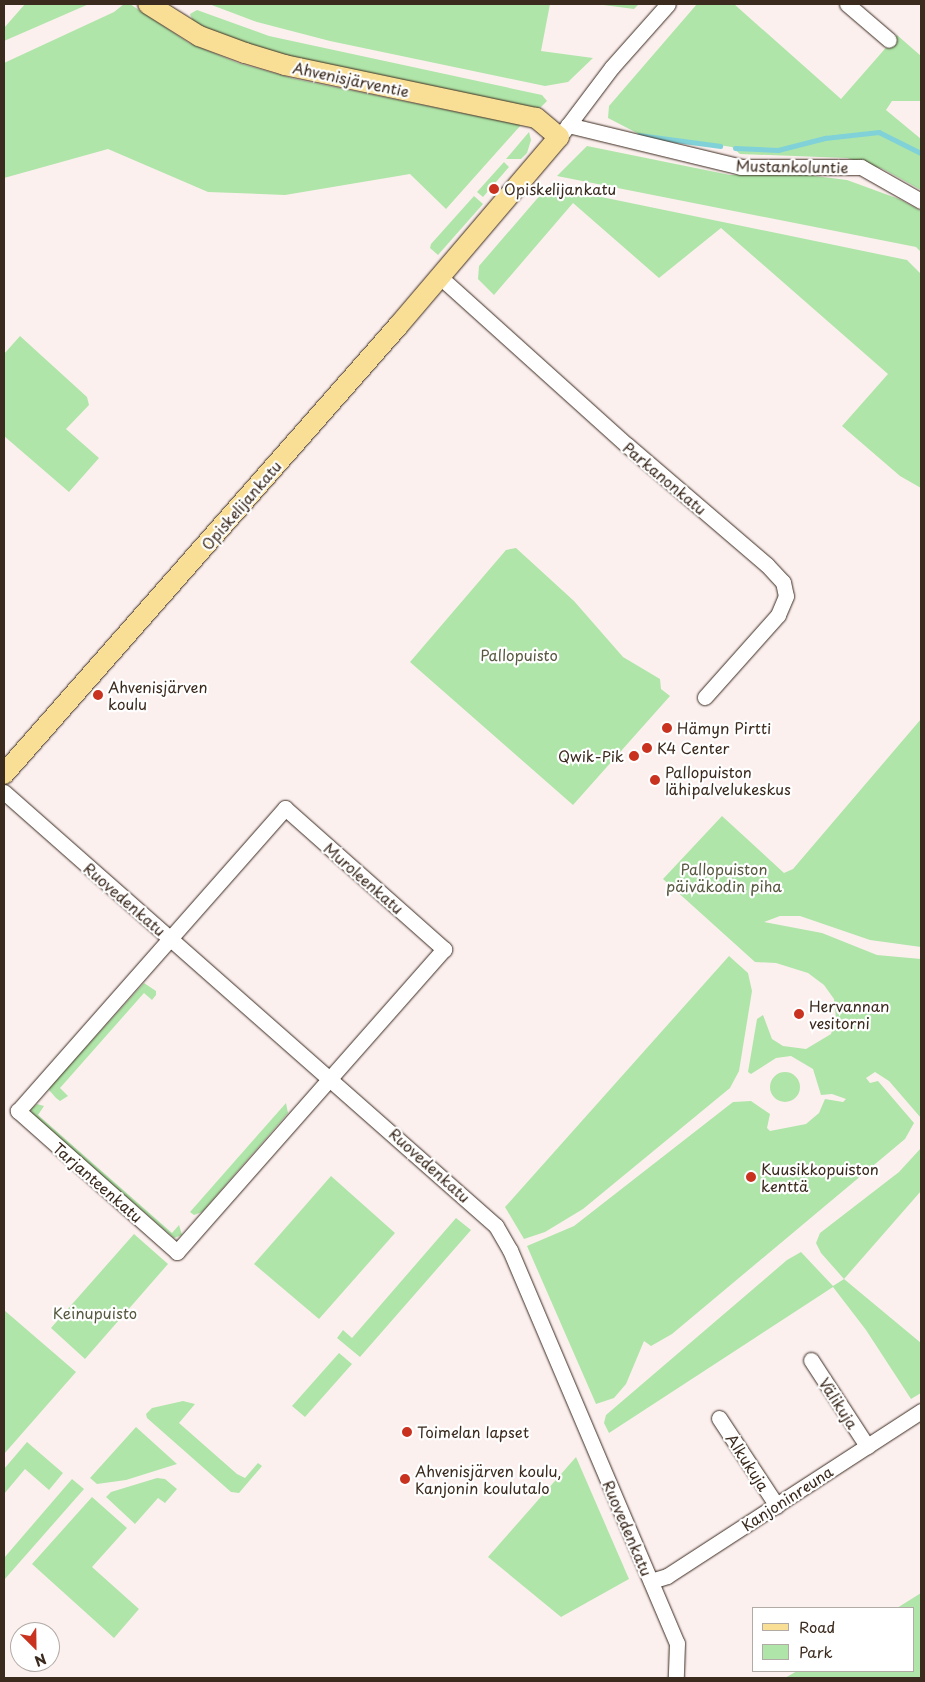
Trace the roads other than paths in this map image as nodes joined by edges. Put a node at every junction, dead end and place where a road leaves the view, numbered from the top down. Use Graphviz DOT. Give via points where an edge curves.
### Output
graph roads {
  1 [pos="148,4"];
  2 [pos="668,4"];
  3 [pos="848,4"];
  4 [pos="889,40"];
  5 [pos="563,131"];
  6 [pos="921,201"];
  7 [pos="439,276"];
  8 [pos="704,697"];
  9 [pos="4,774"];
  10 [pos="4,792"];
  11 [pos="170,938"];
  12 [pos="330,1078"];
  13 [pos="811,1360"];
  14 [pos="921,1410"];
  15 [pos="719,1418"];
  16 [pos="867,1446"];
  17 [pos="777,1506"];
  18 [pos="651,1581"];
  19 [pos="678,1672"];
  1 -- 5 [label="main road, Ahvenisjärventie" via="199,36 245,53 285,65 536,118"];
  2 -- 5 [label="street, Opiskelijankatu" via="612,67"];
  3 -- 4 [label="street"];
  5 -- 6 [label="street, Mustankoluntie" via="741,167 860,167"];
  5 -- 7 [label="main road, Opiskelijankatu"];
  7 -- 8 [label="street, Parkanonkatu" via="783,582 786,596 778,615"];
  7 -- 9 [label="main road, Opiskelijankatu"];
  10 -- 11 [label="street, Ruovedenkatu"];
  11 -- 12 [label="street, Ruovedenkatu"];
  11 -- 12 [label="street, Muroleenkatu" via="284,808 444,949"];
  11 -- 12 [label="street, Tarjanteenkatu" via="18,1111 178,1252"];
  12 -- 18 [label="street, Ruovedenkatu" via="496,1226 510,1250"];
  13 -- 16 [label="street, Välikuja"];
  14 -- 16 [label="street, Kanjoninreuna"];
  15 -- 17 [label="street, Alkukuja"];
  16 -- 17 [label="street, Kanjoninreuna"];
  17 -- 18 [label="street, Kanjoninreuna" via="667,1576"];
  18 -- 19 [label="street, Ruovedenkatu" via="677,1643"];
}
